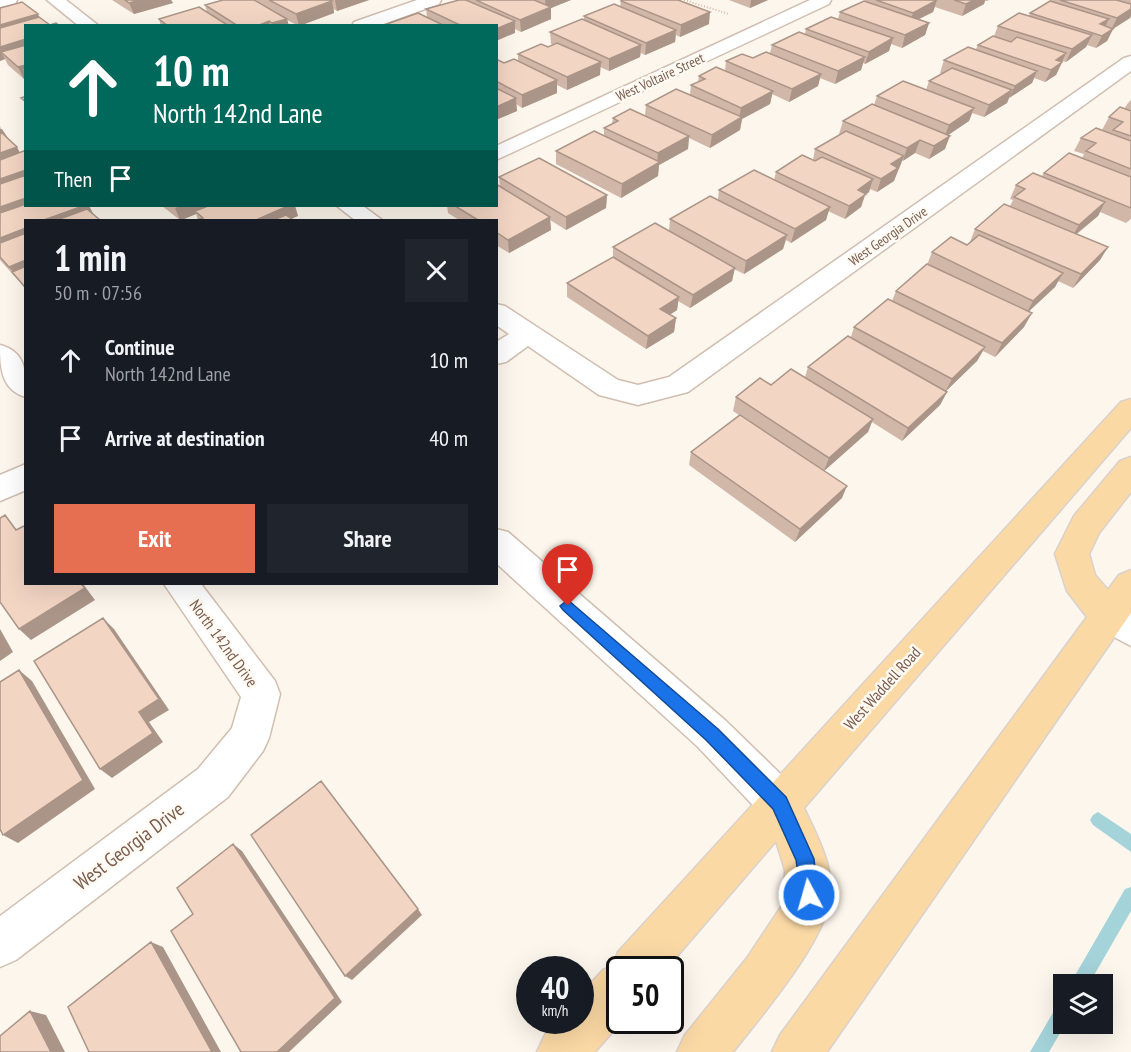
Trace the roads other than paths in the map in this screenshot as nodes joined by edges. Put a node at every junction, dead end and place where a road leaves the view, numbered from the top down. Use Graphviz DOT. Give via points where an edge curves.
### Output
graph roads {
  1 [pos="9,0"];
  2 [pos="55,0"];
  3 [pos="433,0"];
  4 [pos="824,0"];
  5 [pos="0,2"];
  6 [pos="88,24"];
  7 [pos="366,24"];
  8 [pos="1131,62"];
  9 [pos="498,153"];
  10 [pos="383,207"];
  11 [pos="360,214"];
  12 [pos="498,313"];
  13 [pos="528,334"];
  14 [pos="0,354"];
  15 [pos="498,354"];
  16 [pos="24,384"];
  17 [pos="1131,410"];
  18 [pos="1131,469"];
  19 [pos="24,477"];
  20 [pos="0,489"];
  21 [pos="498,544"];
  22 [pos="182,585"];
  23 [pos="1123,610"];
  24 [pos="249,738"];
  25 [pos="780,803"];
  26 [pos="0,944"];
  27 [pos="646,956"];
  28 [pos="606,1003"];
  29 [pos="562,1052"];
  30 [pos="702,1052"];
  31 [pos="797,1052"];
  1 -- 5 [label="street"];
  2 -- 6 [label="street"];
  3 -- 7 [label="street"];
  4 -- 9 [label="street, West Voltaire Street"];
  8 -- 13 [label="street, West Georgia Drive" via="678,385 638,394 609,388"];
  10 -- 11 [label="street"];
  12 -- 13 [label="street"];
  13 -- 15 [label="street"];
  14 -- 16 [label="street"];
  17 -- 25 [label="main road, West Waddell Road"];
  18 -- 23 [label="main road" via="1086,525 1072,554 1080,581"];
  19 -- 20 [label="street"];
  21 -- 25 [label="street" via="712,734"];
  22 -- 24 [label="street, North 142nd Drive" via="261,694"];
  23 -- 31 [label="main road"];
  24 -- 26 [label="street, West Georgia Drive" via="213,783"];
  25 -- 27 [label="main road, West Waddell Road"];
  25 -- 30 [label="main road" via="805,859 809,895 797,927"];
  28 -- 29 [label="main road"];
}
